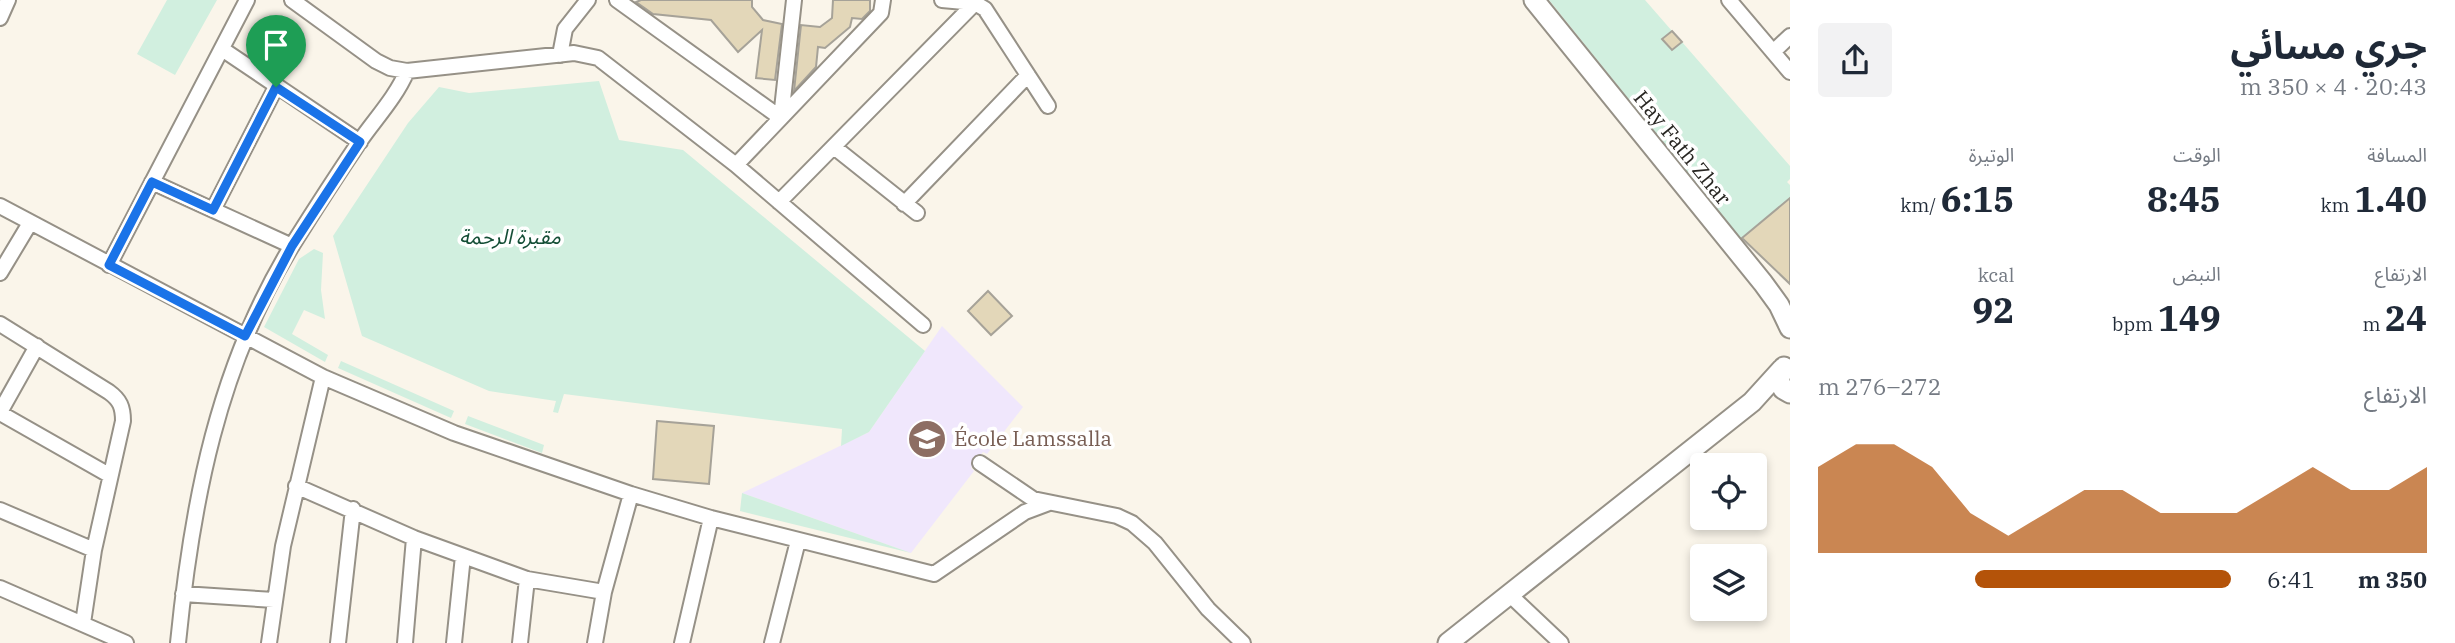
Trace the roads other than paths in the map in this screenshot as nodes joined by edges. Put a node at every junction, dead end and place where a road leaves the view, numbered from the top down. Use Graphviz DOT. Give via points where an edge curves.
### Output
graph roads {
  1 [pos="8,0"];
  2 [pos="247,0"];
  3 [pos="292,0"];
  4 [pos="589,0"];
  5 [pos="617,0"];
  6 [pos="794,0"];
  7 [pos="883,0"];
  8 [pos="942,0"];
  9 [pos="1534,0"];
  10 [pos="1729,0"];
  11 [pos="975,3"];
  12 [pos="0,18"];
  13 [pos="1790,36"];
  14 [pos="222,49"];
  15 [pos="1773,52"];
  16 [pos="560,55"];
  17 [pos="407,71"];
  18 [pos="1790,72"];
  19 [pos="1028,75"];
  20 [pos="276,87"];
  21 [pos="1048,106"];
  22 [pos="781,118"];
  23 [pos="360,142"];
  24 [pos="834,147"];
  25 [pos="736,165"];
  26 [pos="152,182"];
  27 [pos="779,202"];
  28 [pos="904,204"];
  29 [pos="0,206"];
  30 [pos="213,210"];
  31 [pos="917,214"];
  32 [pos="30,223"];
  33 [pos="292,246"];
  34 [pos="109,265"];
  35 [pos="0,273"];
  36 [pos="0,324"];
  37 [pos="923,325"];
  38 [pos="1790,328"];
  39 [pos="245,336"];
  40 [pos="37,346"];
  41 [pos="1786,363"];
  42 [pos="324,377"];
  43 [pos="1790,394"];
  44 [pos="1752,402"];
  45 [pos="0,412"];
  46 [pos="980,463"];
  47 [pos="110,475"];
  48 [pos="296,486"];
  49 [pos="631,494"];
  50 [pos="1049,503"];
  51 [pos="354,509"];
  52 [pos="0,510"];
  53 [pos="711,518"];
  54 [pos="414,538"];
  55 [pos="798,541"];
  56 [pos="94,550"];
  57 [pos="463,556"];
  58 [pos="527,579"];
  59 [pos="0,587"];
  60 [pos="604,592"];
  61 [pos="183,594"];
  62 [pos="1509,594"];
  63 [pos="274,600"];
  64 [pos="83,624"];
  65 [pos="126,643"];
  66 [pos="178,643"];
  67 [pos="270,643"];
  68 [pos="338,643"];
  69 [pos="405,643"];
  70 [pos="454,643"];
  71 [pos="520,643"];
  72 [pos="595,643"];
  73 [pos="682,643"];
  74 [pos="772,643"];
  75 [pos="1243,643"];
  76 [pos="1448,643"];
  77 [pos="1561,643"];
  1 -- 12 [label="street"];
  2 -- 14 [label="street"];
  3 -- 17 [label="street" via="376,61"];
  4 -- 16 [label="street" via="565,29"];
  5 -- 22 [label="street"];
  6 -- 22 [label="street"];
  7 -- 22 [label="street" via="881,13"];
  8 -- 11 [label="street"];
  9 -- 38 [label="street, Hay Fath Zhar" via="1767,289"];
  10 -- 15 [label="street"];
  11 -- 19 [label="street" via="985,9"];
  11 -- 24 [label="street"];
  13 -- 15 [label="street"];
  14 -- 20 [label="street"];
  14 -- 26 [label="street"];
  15 -- 18 [label="street"];
  16 -- 17 [label="street"];
  16 -- 25 [label="street" via="598,58"];
  17 -- 23 [label="street"];
  19 -- 21 [label="street"];
  19 -- 28 [label="street"];
  20 -- 23 [label="street"];
  20 -- 30 [label="street"];
  22 -- 25 [label="street"];
  23 -- 33 [label="street"];
  24 -- 27 [label="street"];
  24 -- 28 [label="street"];
  25 -- 27 [label="street"];
  26 -- 30 [label="street"];
  26 -- 34 [label="street"];
  27 -- 37 [label="street"];
  28 -- 31 [label="street"];
  29 -- 32 [label="street"];
  30 -- 33 [label="street"];
  32 -- 34 [label="street"];
  32 -- 35 [label="street"];
  33 -- 39 [label="street"];
  34 -- 39 [label="street"];
  36 -- 40 [label="street"];
  39 -- 42 [label="street"];
  39 -- 61 [label="street" via="208,449"];
  40 -- 45 [label="street"];
  40 -- 47 [label="street" via="120,402 122,421"];
  41 -- 43 [label="street" via="1779,374 1780,385"];
  41 -- 44 [label="street"];
  42 -- 48 [label="street"];
  42 -- 49 [label="street" via="454,433"];
  43 -- 44 [label="street"];
  44 -- 62 [label="street"];
  45 -- 47 [label="street"];
  46 -- 50 [label="street" via="1026,495"];
  47 -- 56 [label="street"];
  48 -- 51 [label="street"];
  48 -- 63 [label="street"];
  49 -- 53 [label="street"];
  49 -- 60 [label="street"];
  50 -- 55 [label="street" via="1025,512 934,574"];
  50 -- 75 [label="street" via="1132,523"];
  51 -- 54 [label="street"];
  51 -- 68 [label="street"];
  52 -- 56 [label="street"];
  53 -- 55 [label="street"];
  53 -- 73 [label="street"];
  54 -- 57 [label="street"];
  54 -- 69 [label="street"];
  55 -- 74 [label="street"];
  56 -- 64 [label="street"];
  57 -- 58 [label="street"];
  57 -- 70 [label="street"];
  58 -- 60 [label="street"];
  58 -- 71 [label="street"];
  59 -- 64 [label="street"];
  60 -- 72 [label="street"];
  61 -- 63 [label="street"];
  61 -- 66 [label="street"];
  62 -- 76 [label="street"];
  62 -- 77 [label="street"];
  63 -- 67 [label="street"];
  64 -- 65 [label="street"];
}
